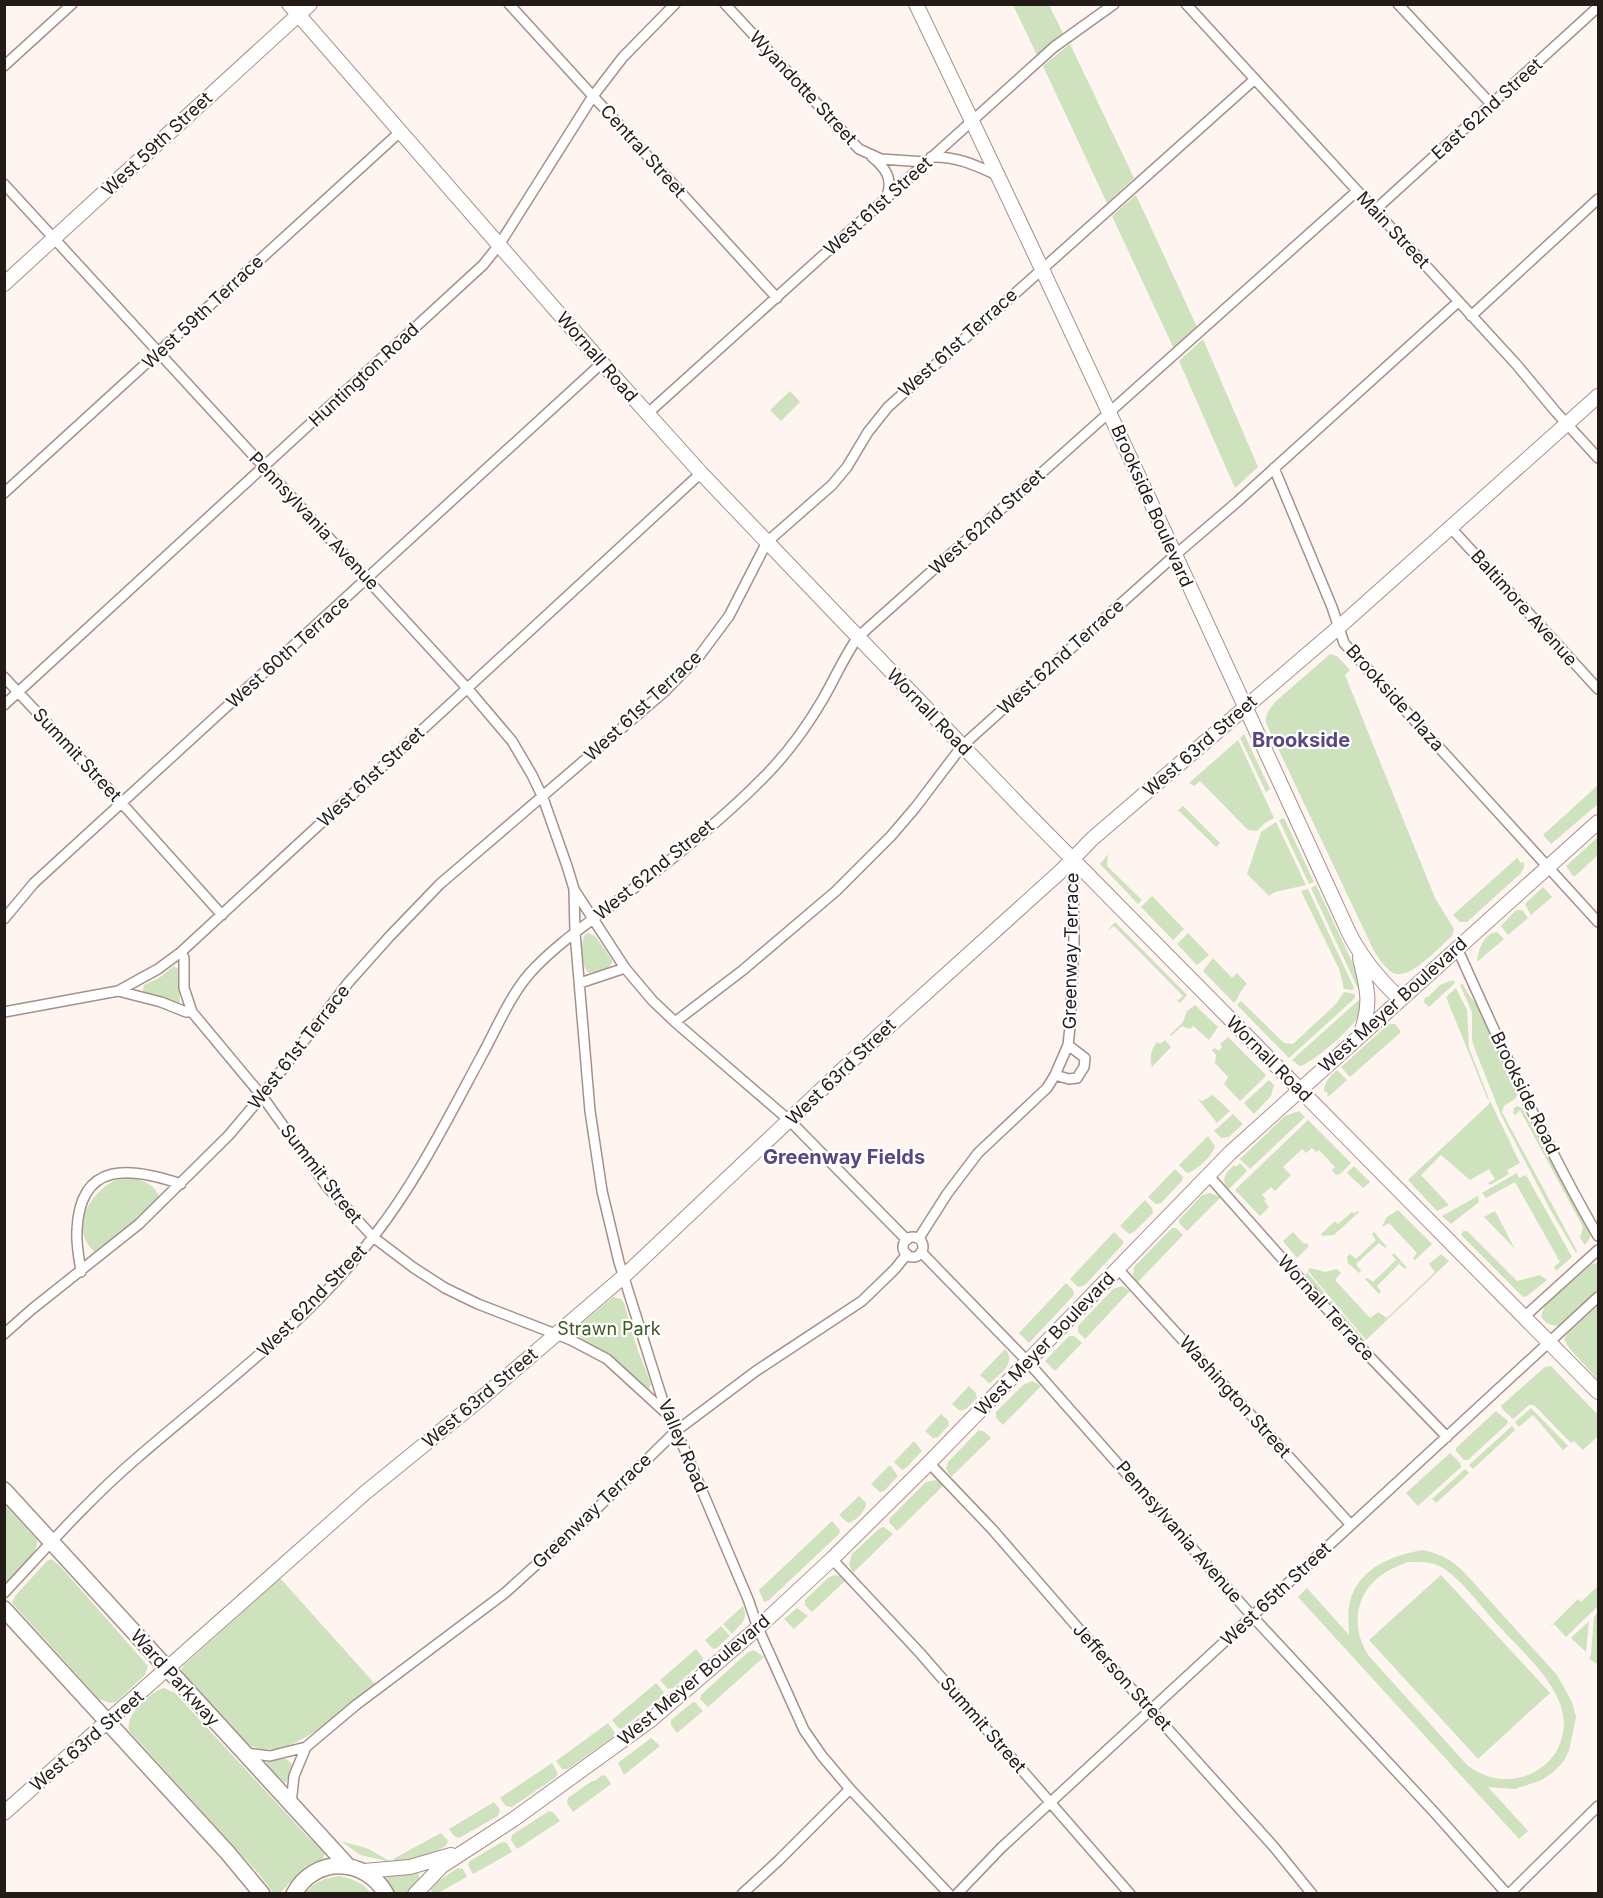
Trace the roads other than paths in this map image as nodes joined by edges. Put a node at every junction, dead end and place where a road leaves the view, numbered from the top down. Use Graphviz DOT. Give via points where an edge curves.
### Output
graph roads {
  1 [pos="72,4"];
  2 [pos="310,4"];
  3 [pos="509,4"];
  4 [pos="675,4"];
  5 [pos="725,4"];
  6 [pos="916,4"];
  7 [pos="1114,4"];
  8 [pos="1186,4"];
  9 [pos="1398,4"];
  10 [pos="1599,7"];
  11 [pos="294,10"];
  12 [pos="4,66"];
  13 [pos="1255,80"];
  14 [pos="593,96"];
  15 [pos="1492,105"];
  16 [pos="972,120"];
  17 [pos="400,130"];
  18 [pos="868,154"];
  19 [pos="928,159"];
  20 [pos="998,175"];
  21 [pos="4,184"];
  22 [pos="1357,191"];
  23 [pos="886,197"];
  24 [pos="1599,199"];
  25 [pos="1375,210"];
  26 [pos="55,238"];
  27 [pos="499,245"];
  28 [pos="1042,268"];
  29 [pos="4,284"];
  30 [pos="777,298"];
  31 [pos="1458,302"];
  32 [pos="1471,316"];
  33 [pos="159,352"];
  34 [pos="602,363"];
  35 [pos="1599,396"];
  36 [pos="1110,413"];
  37 [pos="647,414"];
  38 [pos="1567,424"];
  39 [pos="1599,458"];
  40 [pos="264,467"];
  41 [pos="1274,468"];
  42 [pos="701,473"];
  43 [pos="4,493"];
  44 [pos="1450,527"];
  45 [pos="766,542"];
  46 [pos="1174,556"];
  47 [pos="367,579"];
  48 [pos="1339,627"];
  49 [pos="858,637"];
  50 [pos="4,677"];
  51 [pos="467,688"];
  52 [pos="1599,689"];
  53 [pos="19,693"];
  54 [pos="4,705"];
  55 [pos="1245,707"];
  56 [pos="962,746"];
  57 [pos="543,798"];
  58 [pos="122,803"];
  59 [pos="1599,822"];
  60 [pos="1073,858"];
  61 [pos="1548,866"];
  62 [pos="574,889"];
  63 [pos="222,915"];
  64 [pos="4,919"];
  65 [pos="592,920"];
  66 [pos="1599,922"];
  67 [pos="575,933"];
  68 [pos="1456,948"];
  69 [pos="181,952"];
  70 [pos="1359,953"];
  71 [pos="625,968"];
  72 [pos="580,983"];
  73 [pos="118,991"];
  74 [pos="1400,999"];
  75 [pos="4,1012"];
  76 [pos="192,1012"];
  77 [pos="675,1022"];
  78 [pos="1360,1035"];
  79 [pos="1068,1045"];
  80 [pos="1055,1075"];
  81 [pos="1299,1090"];
  82 [pos="262,1096"];
  83 [pos="790,1121"];
  84 [pos="1208,1175"];
  85 [pos="181,1184"];
  86 [pos="1599,1236"];
  87 [pos="374,1237"];
  88 [pos="919,1238"];
  89 [pos="907,1240"];
  90 [pos="1599,1250"];
  91 [pos="921,1252"];
  92 [pos="907,1254"];
  93 [pos="1118,1269"];
  94 [pos="81,1272"];
  95 [pos="623,1277"];
  96 [pos="1599,1298"];
  97 [pos="1524,1317"];
  98 [pos="4,1334"];
  99 [pos="557,1335"];
  100 [pos="1551,1341"];
  101 [pos="1028,1362"];
  102 [pos="1599,1392"];
  103 [pos="667,1414"];
  104 [pos="676,1431"];
  105 [pos="1447,1437"];
  106 [pos="929,1463"];
  107 [pos="4,1490"];
  108 [pos="1351,1525"];
  109 [pos="52,1542"];
  110 [pos="832,1559"];
  111 [pos="4,1593"];
  112 [pos="4,1609"];
  113 [pos="1252,1617"];
  114 [pos="758,1628"];
  115 [pos="167,1669"];
  116 [pos="1151,1709"];
  117 [pos="108,1722"];
  118 [pos="306,1747"];
  119 [pos="244,1753"];
  120 [pos="850,1789"];
  121 [pos="1050,1802"];
  122 [pos="291,1804"];
  123 [pos="1599,1806"];
  124 [pos="4,1813"];
  125 [pos="474,1844"];
  126 [pos="347,1865"];
  127 [pos="364,1871"];
  128 [pos="262,1893"];
  129 [pos="294,1893"];
  130 [pos="386,1893"];
  131 [pos="416,1893"];
  132 [pos="742,1893"];
  133 [pos="949,1893"];
  134 [pos="957,1893"];
  135 [pos="1131,1893"];
  136 [pos="1312,1893"];
  137 [pos="1508,1893"];
  1 -- 12 [label="street"];
  2 -- 11 [label="main road, West 59th Street"];
  3 -- 14 [label="street, Central Street"];
  4 -- 14 [label="street, Huntington Road" via="623,57"];
  5 -- 18 [label="street, Wyandotte Street" via="851,142"];
  6 -- 16 [label="main road, Brookside Boulevard"];
  7 -- 16 [label="street, West 61st Street" via="1054,47"];
  8 -- 13 [label="street, Main Street"];
  9 -- 15 [label="street"];
  10 -- 15 [label="street, East 62nd Street"];
  11 -- 17 [label="main road, Wornall Road"];
  11 -- 26 [label="main road, West 59th Street"];
  13 -- 22 [label="street, Main Street"];
  13 -- 28 [label="street, West 61st Terrace"];
  14 -- 27 [label="street, Huntington Road"];
  14 -- 30 [label="street, Central Street"];
  15 -- 25 [label="street, East 62nd Street"];
  16 -- 19 [label="street, West 61st Street"];
  16 -- 20 [label="main road, Brookside Boulevard"];
  17 -- 27 [label="main road, Wornall Road"];
  17 -- 33 [label="street, West 59th Terrace"];
  18 -- 19 [label="street, Wyandotte Street" via="886,160"];
  18 -- 23 [label="street" via="889,178"];
  19 -- 20 [label="street, Wyandotte Street" via="945,156"];
  19 -- 23 [label="street, West 61st Street"];
  20 -- 28 [label="main road, Brookside Boulevard"];
  21 -- 26 [label="street, Pennsylvania Avenue"];
  22 -- 25 [label="street, Main Street"];
  22 -- 36 [label="street, West 62nd Street"];
  23 -- 30 [label="street, West 61st Street"];
  24 -- 32 [label="street"];
  25 -- 31 [label="street, Main Street"];
  26 -- 29 [label="main road, West 59th Street"];
  26 -- 33 [label="street, Pennsylvania Avenue"];
  27 -- 34 [label="main road, Wornall Road"];
  27 -- 40 [label="street, Huntington Road" via="483,266"];
  28 -- 36 [label="main road, Brookside Boulevard"];
  28 -- 45 [label="street, West 61st Terrace" via="888,406 832,485"];
  30 -- 37 [label="street, West 61st Street"];
  31 -- 32 [label="street, Main Street"];
  31 -- 41 [label="street, West 62nd Terrace"];
  32 -- 38 [label="street, Main Street"];
  33 -- 40 [label="street, Pennsylvania Avenue"];
  33 -- 43 [label="street, West 59th Terrace"];
  34 -- 37 [label="main road, Wornall Road"];
  34 -- 47 [label="street, West 60th Terrace"];
  35 -- 38 [label="main road, West 63rd Street"];
  36 -- 46 [label="main road, Brookside Boulevard"];
  36 -- 49 [label="street, West 62nd Street"];
  37 -- 42 [label="main road, Wornall Road"];
  38 -- 39 [label="street, Main Street"];
  38 -- 44 [label="main road, West 63rd Street"];
  40 -- 47 [label="street, Pennsylvania Avenue"];
  40 -- 53 [label="street, Huntington Road"];
  41 -- 46 [label="street, West 62nd Terrace"];
  41 -- 48 [label="street, Brookside Plaza"];
  42 -- 45 [label="main road, Wornall Road"];
  42 -- 51 [label="street, West 61st Street"];
  44 -- 48 [label="main road, West 63rd Street"];
  44 -- 52 [label="street, Baltimore Avenue"];
  45 -- 49 [label="main road, Wornall Road"];
  45 -- 57 [label="street, West 61st Terrace" via="729,616 700,655 664,692"];
  46 -- 55 [label="main road, Brookside Boulevard"];
  46 -- 56 [label="street, West 62nd Terrace"];
  47 -- 51 [label="street, Pennsylvania Avenue"];
  47 -- 58 [label="street, West 60th Terrace"];
  48 -- 55 [label="main road, West 63rd Street"];
  48 -- 61 [label="street, Brookside Plaza" via="1344,643"];
  49 -- 56 [label="main road, Wornall Road"];
  49 -- 65 [label="street, West 62nd Street" via="810,719 779,761 681,850"];
  50 -- 53 [label="street, Summit Street"];
  51 -- 57 [label="street, Pennsylvania Avenue" via="512,741"];
  51 -- 63 [label="street, West 61st Street"];
  53 -- 54 [label="street, Huntington Road"];
  53 -- 58 [label="street, Summit Street"];
  55 -- 60 [label="main road, West 63rd Street"];
  55 -- 70 [label="main road, Brookside Boulevard"];
  56 -- 60 [label="main road, Wornall Road"];
  56 -- 77 [label="street, West 62nd Terrace" via="915,808 864,865 779,941"];
  57 -- 62 [label="street, Pennsylvania Avenue"];
  57 -- 82 [label="street, West 61st Terrace" via="440,884 388,937"];
  58 -- 63 [label="street, Summit Street"];
  58 -- 64 [label="street, West 60th Terrace" via="34,883"];
  59 -- 61 [label="main road, West Meyer Boulevard"];
  60 -- 79 [label="street, Greenway Terrace" via="1073,987"];
  60 -- 81 [label="main road, Wornall Road"];
  60 -- 83 [label="main road, West 63rd Street"];
  61 -- 66 [label="street"];
  61 -- 68 [label="main road, West Meyer Boulevard"];
  62 -- 65 [label="street, Pennsylvania Avenue"];
  62 -- 67 [label="street, Pennsylvania Avenue"];
  63 -- 69 [label="street, West 61st Street"];
  65 -- 67 [label="street, West 62nd Street"];
  65 -- 71 [label="street, Pennsylvania Avenue"];
  67 -- 72 [label="street, Valley Road"];
  67 -- 87 [label="street, West 62nd Street" via="554,948 515,993 419,1170"];
  68 -- 74 [label="main road, West Meyer Boulevard"];
  68 -- 86 [label="street, Brookside Road" via="1521,1090"];
  69 -- 73 [label="street, West 61st Street"];
  69 -- 76 [label="street" via="184,988"];
  70 -- 74 [label="main road, Brookside Boulevard"];
  70 -- 78 [label="main road" via="1368,1001"];
  71 -- 72 [label="street"];
  71 -- 77 [label="street, Pennsylvania Avenue"];
  72 -- 95 [label="street, Valley Road" via="592,1132"];
  73 -- 75 [label="street, West 61st Street"];
  73 -- 76 [label="street"];
  74 -- 78 [label="main road, West Meyer Boulevard"];
  76 -- 82 [label="street, Summit Street"];
  77 -- 83 [label="street, Pennsylvania Avenue"];
  78 -- 81 [label="main road, West Meyer Boulevard"];
  79 -- 80 [label="street, Greenway Terrace"];
  79 -- 80 [label="street, Greenway Terrace" via="1085,1058 1084,1067 1077,1078"];
  80 -- 88 [label="street, Greenway Terrace" via="1037,1098 978,1153"];
  81 -- 84 [label="main road, West Meyer Boulevard"];
  81 -- 97 [label="main road, Wornall Road"];
  82 -- 85 [label="street, West 61st Terrace"];
  82 -- 87 [label="street, Summit Street" via="328,1188"];
  83 -- 89 [label="street, Pennsylvania Avenue"];
  83 -- 95 [label="main road, West 63rd Street"];
  84 -- 93 [label="main road, West Meyer Boulevard"];
  84 -- 105 [label="street, Wornall Terrace" via="1366,1353"];
  85 -- 94 [label="street, West 61st Terrace"];
  85 -- 94 [label="street" via="151,1174 122,1172 93,1185 78,1214"];
  87 -- 99 [label="street, Summit Street" via="445,1288"];
  87 -- 109 [label="street, West 62nd Street" via="282,1336 135,1459"];
  88 -- 89 [label="street"];
  88 -- 91 [label="street" via="923,1243"];
  89 -- 92 [label="street"];
  90 -- 97 [label="street"];
  91 -- 92 [label="street" via="913,1257"];
  91 -- 101 [label="street, Pennsylvania Avenue"];
  92 -- 104 [label="street, Greenway Terrace" via="861,1301 756,1371"];
  93 -- 101 [label="main road, West Meyer Boulevard"];
  93 -- 108 [label="street, Washington Street"];
  94 -- 98 [label="street, West 61st Terrace"];
  95 -- 99 [label="main road, West 63rd Street"];
  95 -- 103 [label="street, Valley Road"];
  96 -- 100 [label="street, West 65th Street"];
  97 -- 100 [label="main road, Wornall Road"];
  99 -- 103 [label="street, Summit Street" via="607,1359"];
  99 -- 115 [label="main road, West 63rd Street" via="366,1492"];
  100 -- 102 [label="main road, Wornall Road"];
  100 -- 105 [label="street, West 65th Street"];
  101 -- 106 [label="main road, West Meyer Boulevard"];
  101 -- 113 [label="street, Pennsylvania Avenue"];
  103 -- 104 [label="street, Valley Road"];
  104 -- 114 [label="street, Valley Road"];
  104 -- 118 [label="street, Greenway Terrace" via="505,1593"];
  105 -- 108 [label="street, West 65th Street"];
  106 -- 110 [label="main road, West Meyer Boulevard"];
  106 -- 116 [label="street, Jefferson Street"];
  107 -- 109 [label="main road, Ward Parkway"];
  108 -- 113 [label="street, West 65th Street"];
  109 -- 111 [label="street, West 62nd Street"];
  109 -- 115 [label="main road, Ward Parkway"];
  110 -- 114 [label="main road, West Meyer Boulevard"];
  110 -- 121 [label="street, Summit Street"];
  112 -- 117 [label="main road"];
  113 -- 116 [label="street, West 65th Street"];
  113 -- 137 [label="street, Pennsylvania Avenue"];
  114 -- 120 [label="street, Valley Road" via="804,1730"];
  114 -- 125 [label="main road, West Meyer Boulevard" via="652,1719"];
  115 -- 117 [label="main road, West 63rd Street"];
  115 -- 119 [label="main road, Ward Parkway"];
  116 -- 121 [label="street, West 65th Street"];
  116 -- 136 [label="street, Jefferson Street"];
  117 -- 124 [label="main road, West 63rd Street"];
  117 -- 128 [label="main road"];
  118 -- 119 [label="street, Greenway Terrace" via="270,1756"];
  118 -- 122 [label="street, Greenway Terrace" via="294,1776"];
  119 -- 122 [label="main road, Ward Parkway"];
  120 -- 132 [label="street"];
  120 -- 133 [label="street, Valley Road"];
  121 -- 134 [label="street, West 65th Street"];
  121 -- 135 [label="street, Summit Street"];
  122 -- 126 [label="main road, Ward Parkway"];
  123 -- 137 [label="street"];
  125 -- 127 [label="main road" via="444,1858 410,1867"];
  125 -- 131 [label="main road" via="442,1866"];
  126 -- 127 [label="main road"];
  126 -- 129 [label="main road" via="317,1870"];
  127 -- 130 [label="main road"];
}
